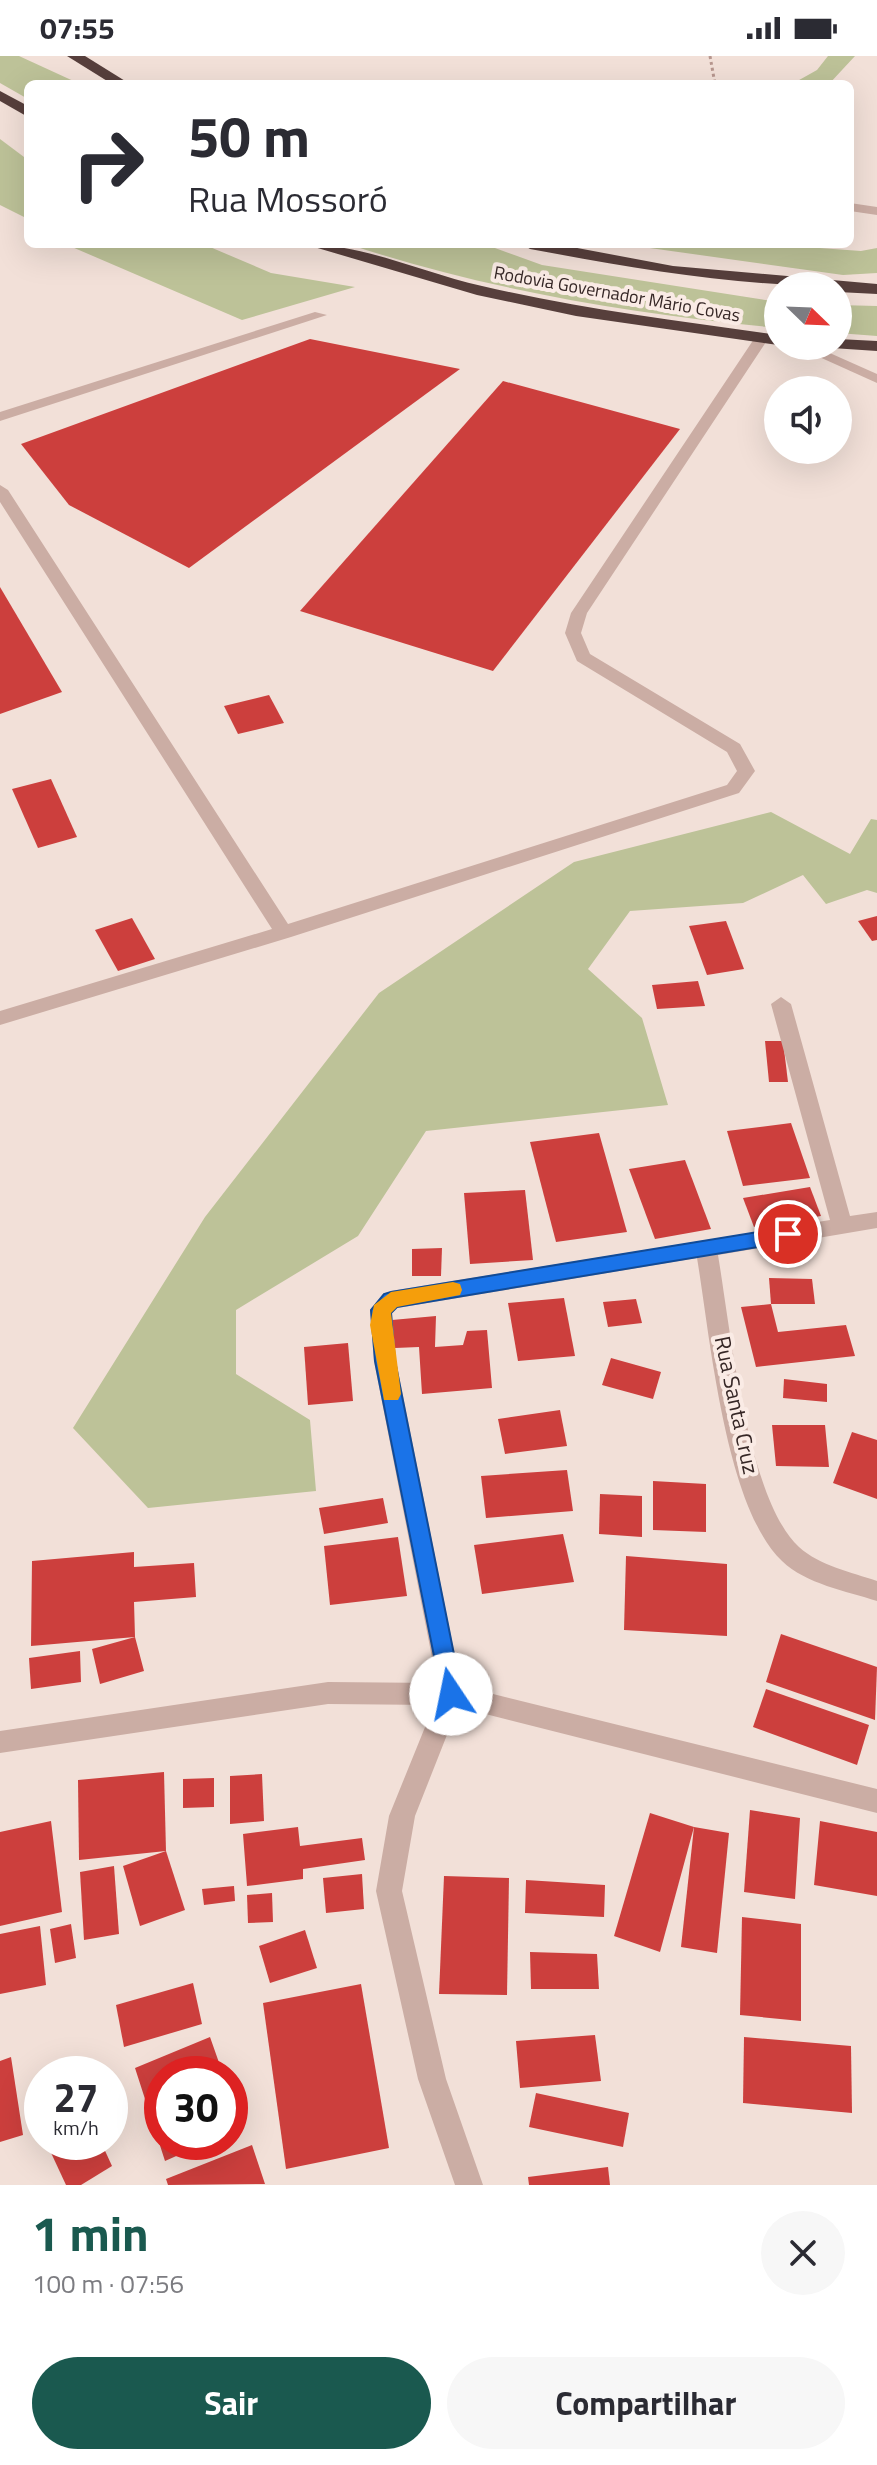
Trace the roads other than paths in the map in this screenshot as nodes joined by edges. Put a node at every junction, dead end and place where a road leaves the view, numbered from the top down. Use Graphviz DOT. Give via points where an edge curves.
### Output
graph roads {
  1 [pos="74,56"];
  2 [pos="116,80"];
  3 [pos="0,95"];
  4 [pos="24,110"];
  5 [pos="854,208"];
  6 [pos="877,211"];
  7 [pos="327,248"];
  8 [pos="551,248"];
  9 [pos="764,280"];
  10 [pos="852,288"];
  11 [pos="877,289"];
  12 [pos="320,315"];
  13 [pos="764,338"];
  14 [pos="852,345"];
  15 [pos="764,346"];
  16 [pos="877,346"];
  17 [pos="834,360"];
  18 [pos="877,379"];
  19 [pos="0,417"];
  20 [pos="0,490"];
  21 [pos="284,932"];
  22 [pos="781,1004"];
  23 [pos="0,1018"];
  24 [pos="877,1220"];
  25 [pos="842,1225"];
  26 [pos="706,1248"];
  27 [pos="877,1591"];
  28 [pos="451,1694"];
  29 [pos="0,1742"];
  30 [pos="877,1801"];
  31 [pos="469,2185"];
  1 -- 2 [label="highway"];
  3 -- 4 [label="highway"];
  5 -- 6 [label="street"];
  7 -- 13 [label="highway, Rodovia Governador Mário Covas" via="576,311"];
  8 -- 9 [label="highway, Rodovia Governador Mário Covas" via="673,271"];
  10 -- 11 [label="highway"];
  12 -- 19 [label="street"];
  14 -- 16 [label="highway"];
  15 -- 21 [label="street" via="579,613 573,633 583,657 734,748 746,771 741,780 733,789"];
  17 -- 18 [label="street"];
  20 -- 21 [label="street"];
  21 -- 23 [label="street"];
  22 -- 25 [label="street"];
  24 -- 25 [label="street"];
  25 -- 26 [label="street"];
  26 -- 27 [label="street, Rua Santa Cruz" via="746,1467 770,1521 786,1550 805,1565"];
  26 -- 28 [label="street" via="391,1300 381,1310 385,1361"];
  28 -- 29 [label="street" via="328,1693"];
  28 -- 30 [label="street"];
  28 -- 31 [label="street" via="402,1816 389,1891 432,2079"];
}
